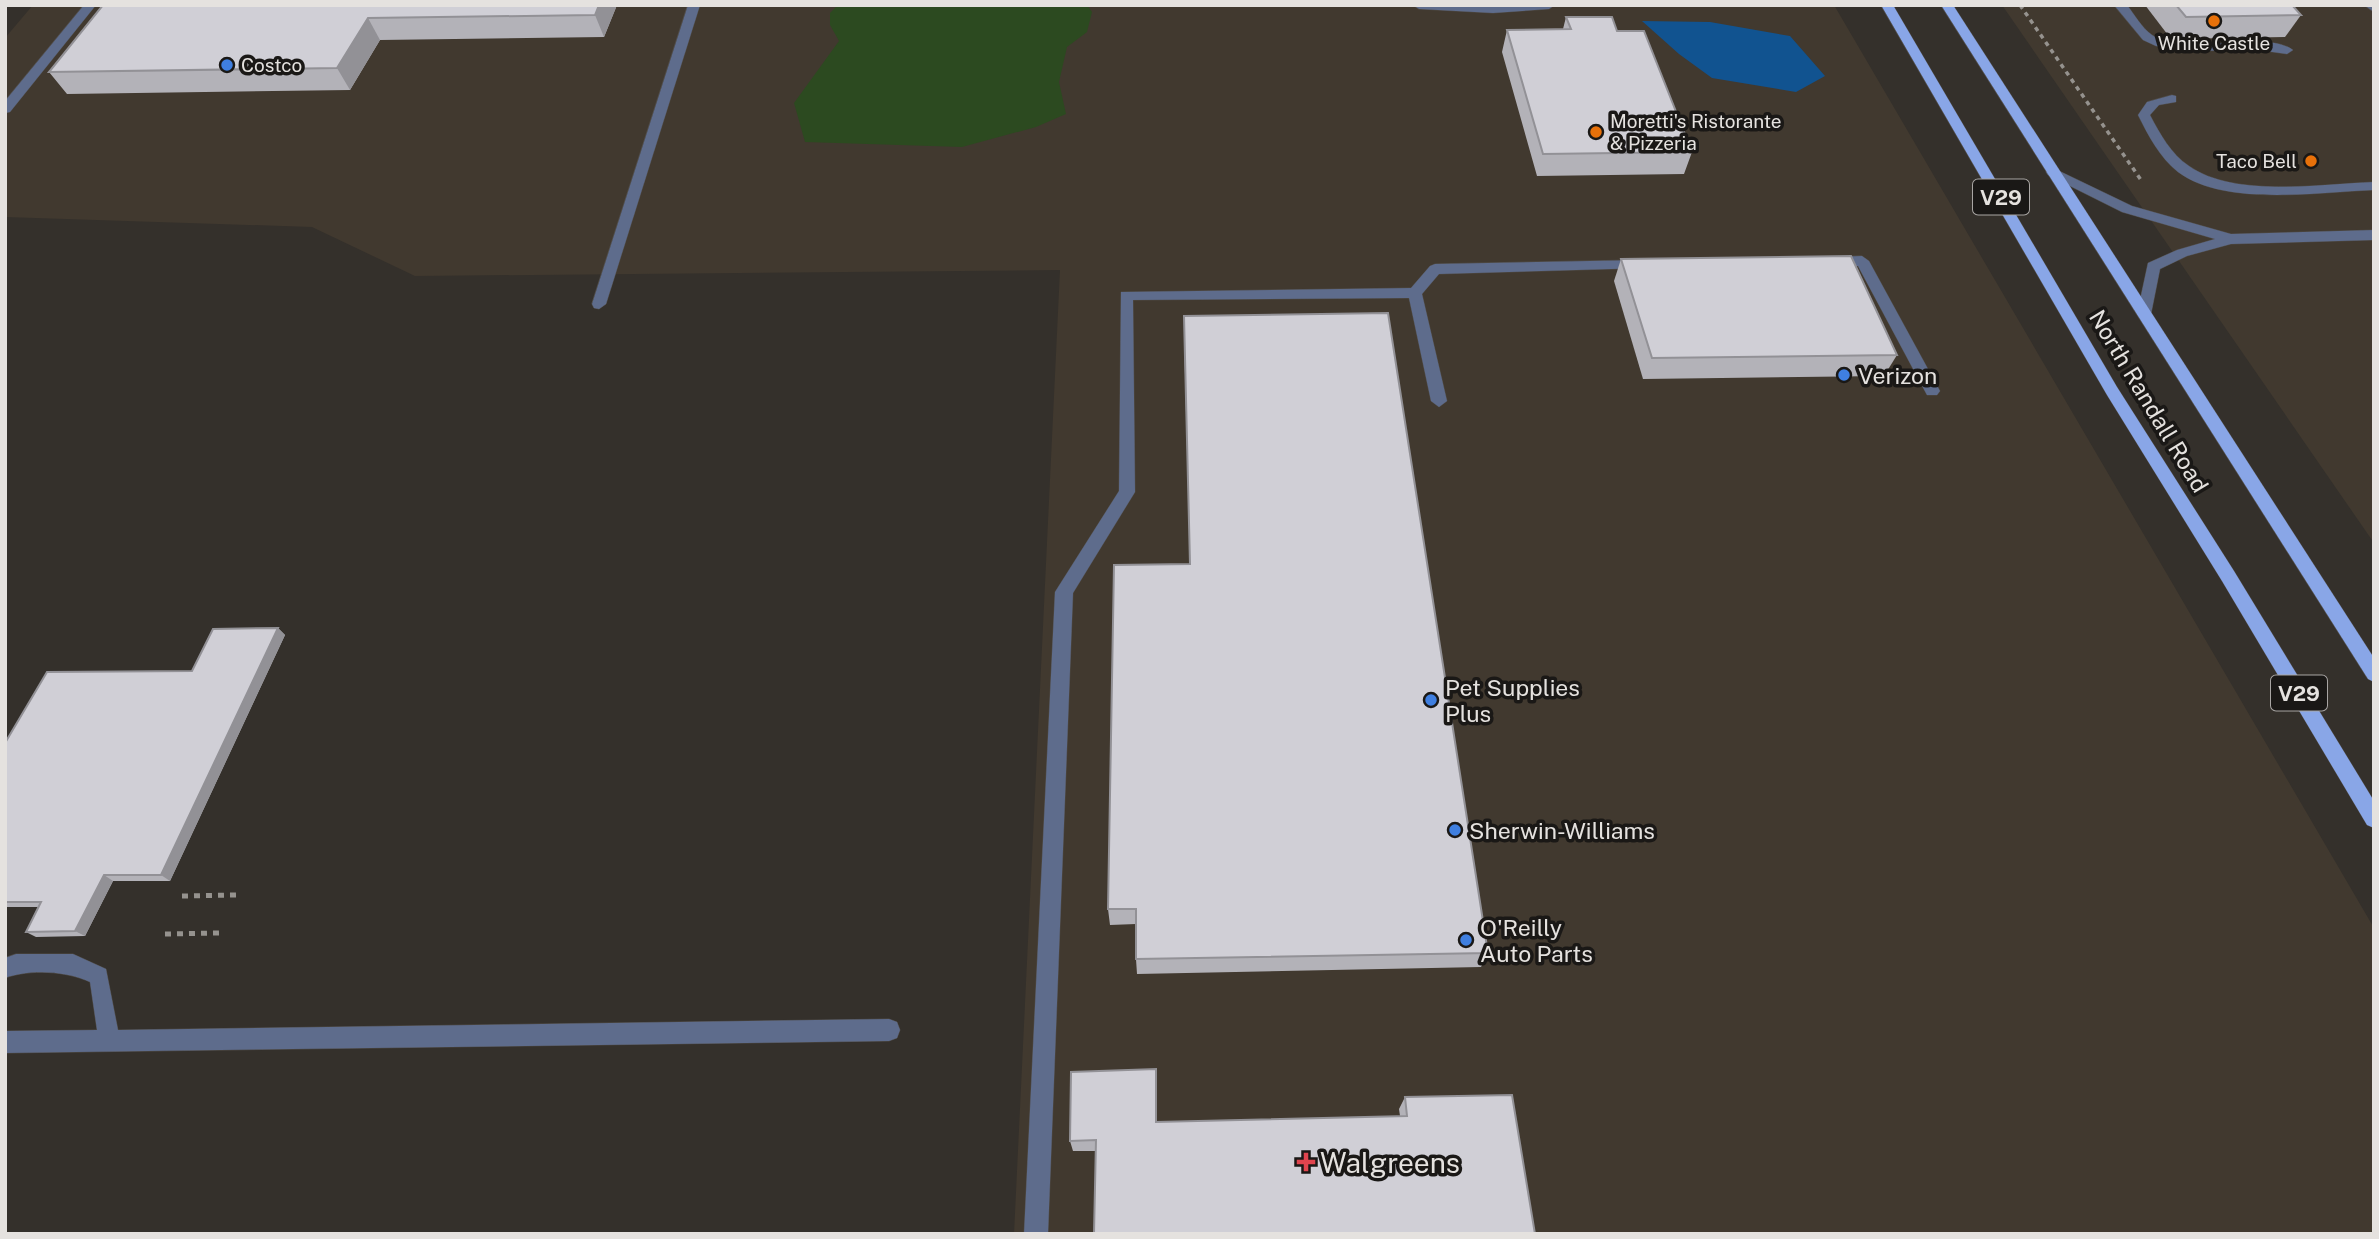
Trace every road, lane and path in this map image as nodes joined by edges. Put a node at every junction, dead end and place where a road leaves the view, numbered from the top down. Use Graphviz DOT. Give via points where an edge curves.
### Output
graph roads {
  1 [pos="90,5"];
  2 [pos="694,5"];
  3 [pos="1419,5"];
  4 [pos="1549,5"];
  5 [pos="1886,5"];
  6 [pos="1947,5"];
  7 [pos="2020,5"];
  8 [pos="2120,5"];
  9 [pos="2287,50"];
  10 [pos="2172,99"];
  11 [pos="5,109"];
  12 [pos="2053,172"];
  13 [pos="2374,186"];
  14 [pos="2146,188"];
  15 [pos="2374,235"];
  16 [pos="2231,239"];
  17 [pos="1822,262"];
  18 [pos="1658,265"];
  19 [pos="1415,293"];
  20 [pos="599,304"];
  21 [pos="2144,314"];
  22 [pos="1932,391"];
  23 [pos="1439,401"];
  24 [pos="2374,674"];
  25 [pos="2374,819"];
  26 [pos="236,895"];
  27 [pos="182,896"];
  28 [pos="219,933"];
  29 [pos="165,934"];
  30 [pos="5,968"];
  31 [pos="889,1030"];
  32 [pos="109,1041"];
  33 [pos="5,1042"];
  34 [pos="1036,1234"];
  1 -- 11 [label="lane"];
  2 -- 20 [label="lane"];
  3 -- 4 [label="lane" via="1493,9"];
  5 -- 25 [label="main road, North Randall Road / V29" via="2112,391"];
  6 -- 12 [label="main road, North Randall Road / V29"];
  7 -- 14 [label="path"];
  8 -- 9 [label="lane" via="2147,37 2160,43"];
  10 -- 13 [label="lane" via="2154,102 2144,115 2172,158 2202,180 2240,188"];
  12 -- 16 [label="lane" via="2127,209"];
  12 -- 21 [label="main road, North Randall Road / V29"];
  15 -- 16 [label="lane"];
  16 -- 21 [label="lane" via="2153,266"];
  17 -- 22 [label="lane" via="1863,261"];
  18 -- 19 [label="lane" via="1435,270"];
  19 -- 23 [label="lane"];
  19 -- 34 [label="lane" via="1126,295 1126,492 1064,592"];
  21 -- 24 [label="main road, North Randall Road / V29"];
  26 -- 27 [label="path"];
  28 -- 29 [label="path"];
  30 -- 32 [label="lane" via="73,964 99,976"];
  31 -- 32 [label="lane"];
  32 -- 33 [label="lane"];
}
